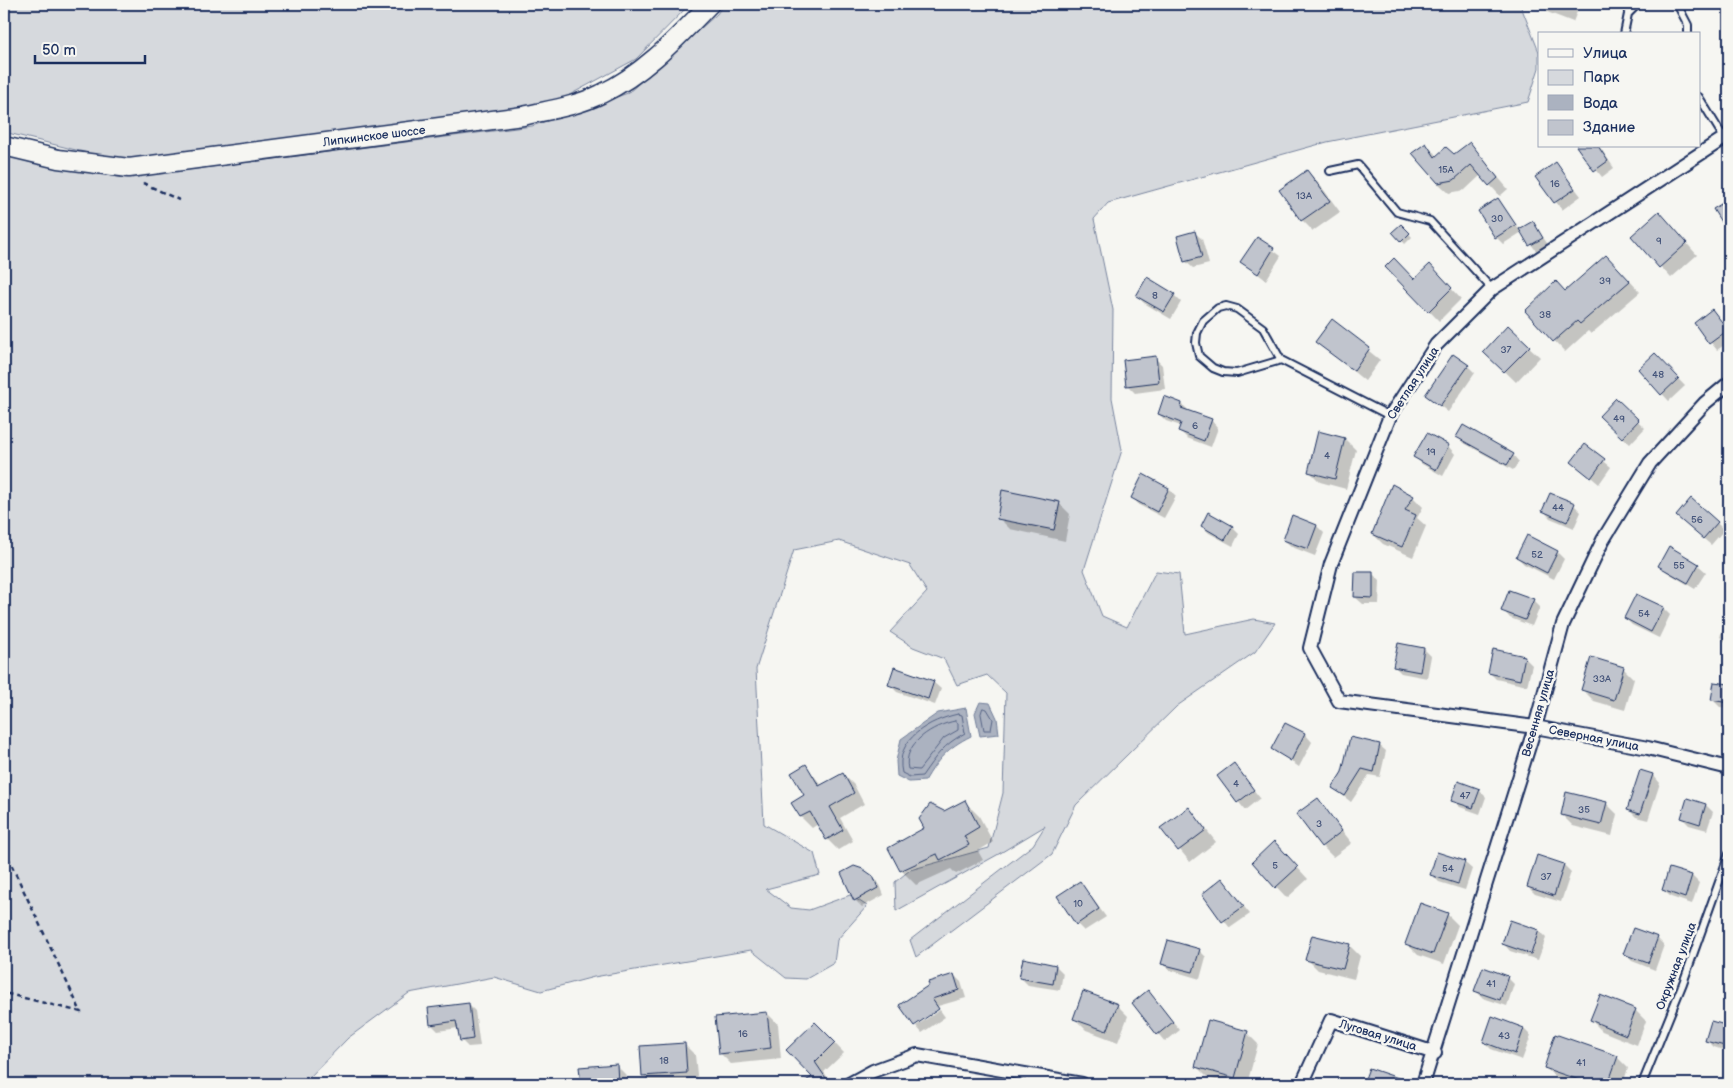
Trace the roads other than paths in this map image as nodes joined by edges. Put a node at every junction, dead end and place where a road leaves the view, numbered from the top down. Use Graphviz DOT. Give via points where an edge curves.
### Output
graph roads {
  1 [pos="710,4"];
  2 [pos="1638,4"];
  3 [pos="1677,4"];
  4 [pos="1624,32"];
  5 [pos="1688,32"];
  6 [pos="1700,98"];
  7 [pos="1727,136"];
  8 [pos="4,146"];
  9 [pos="1330,171"];
  10 [pos="1492,289"];
  11 [pos="1281,360"];
  12 [pos="1729,383"];
  13 [pos="1390,416"];
  14 [pos="1339,701"];
  15 [pos="1535,727"];
  16 [pos="1729,768"];
  17 [pos="1729,854"];
  18 [pos="1435,1053"];
  19 [pos="850,1084"];
  20 [pos="1082,1084"];
  21 [pos="1302,1084"];
  22 [pos="1423,1084"];
  23 [pos="1642,1084"];
  1 -- 8 [label="street, Липкинское шоссе" via="667,48 609,90 566,106 523,116 130,168 58,159"];
  2 -- 4 [label="lane" via="1628,14"];
  3 -- 5 [label="lane" via="1688,25"];
  6 -- 7 [label="lane"];
  7 -- 10 [label="street, Светлая улица"];
  9 -- 10 [label="lane" via="1358,165 1397,212 1430,221"];
  10 -- 13 [label="street, Светлая улица" via="1436,345"];
  11 -- 11 [label="lane" via="1236,373 1223,372 1199,356 1198,333 1203,321 1218,308 1237,309 1263,328"];
  11 -- 13 [label="lane"];
  12 -- 15 [label="street, Весенняя улица" via="1650,462 1603,540 1563,624"];
  13 -- 14 [label="street, Светлая улица" via="1331,564 1310,648"];
  14 -- 15 [label="street, Северная улица"];
  15 -- 16 [label="street, Северная улица" via="1648,748"];
  15 -- 18 [label="street, Весенняя улица"];
  17 -- 23 [label="lane, Окружная улица" via="1683,983"];
  18 -- 21 [label="street, Луговая улица" via="1331,1020"];
  18 -- 22 [label="street, Весенняя улица"];
  19 -- 20 [label="street" via="873,1071 917,1055"];
}
